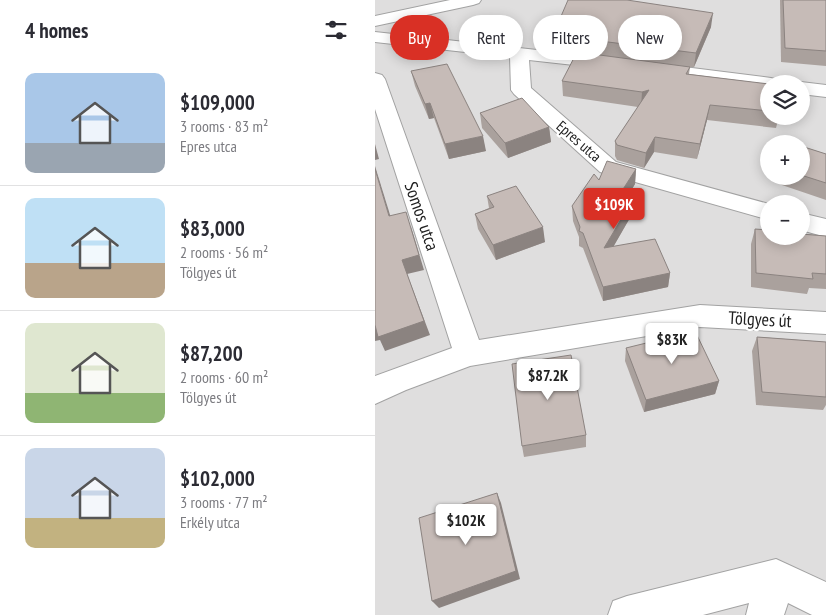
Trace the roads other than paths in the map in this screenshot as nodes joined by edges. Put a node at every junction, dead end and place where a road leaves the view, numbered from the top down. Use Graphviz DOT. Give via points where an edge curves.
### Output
graph roads {
  1 [pos="473,0"];
  2 [pos="375,21"];
  3 [pos="375,37"];
  4 [pos="459,46"];
  5 [pos="523,53"];
  6 [pos="519,60"];
  7 [pos="375,79"];
  8 [pos="760,83"];
  9 [pos="810,89"];
  10 [pos="826,91"];
  11 [pos="760,209"];
  12 [pos="810,224"];
  13 [pos="826,228"];
  14 [pos="826,323"];
  15 [pos="469,354"];
  16 [pos="375,391"];
  17 [pos="777,578"];
  18 [pos="826,602"];
  19 [pos="627,615"];
  20 [pos="765,615"];
  1 -- 2 [label="street"];
  3 -- 4 [label="street"];
  5 -- 8 [label="street"];
  6 -- 11 [label="street, Epres utca" via="521,90 608,167"];
  7 -- 15 [label="street, Somos utca"];
  9 -- 10 [label="street"];
  12 -- 13 [label="street"];
  14 -- 15 [label="street, Tölgyes út" via="700,316"];
  15 -- 16 [label="street, Tölgyes út"];
  17 -- 18 [label="street"];
  17 -- 19 [label="street"];
  17 -- 20 [label="street"];
}
